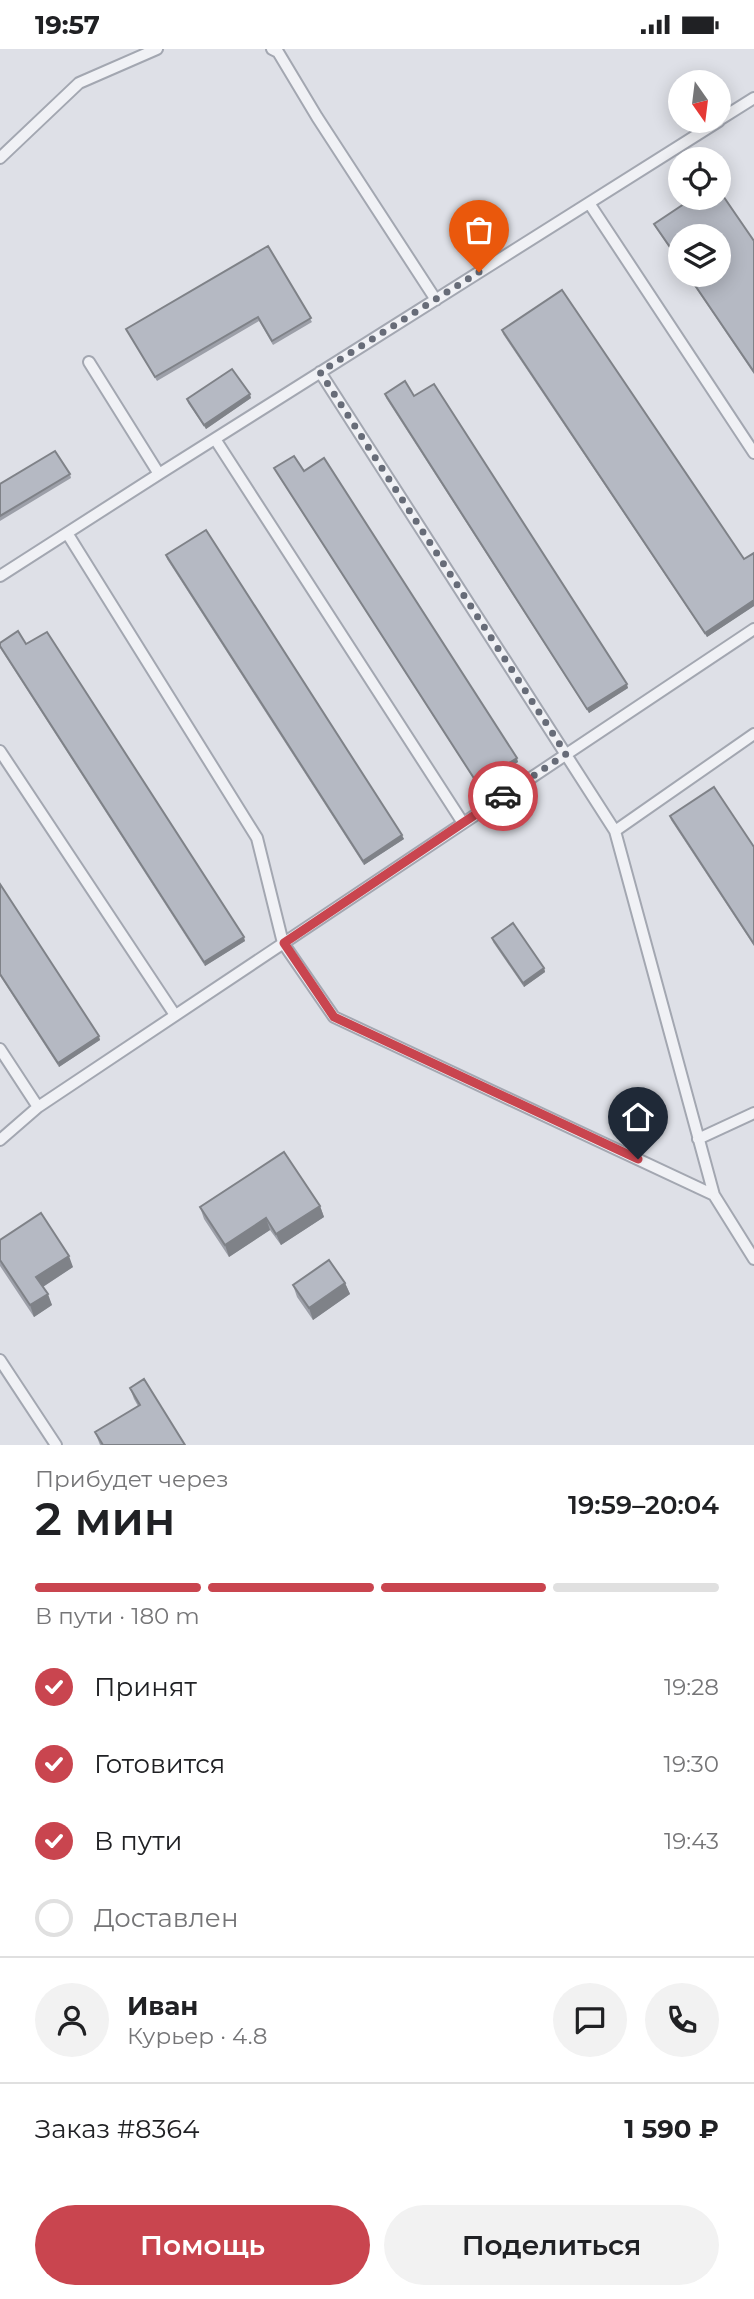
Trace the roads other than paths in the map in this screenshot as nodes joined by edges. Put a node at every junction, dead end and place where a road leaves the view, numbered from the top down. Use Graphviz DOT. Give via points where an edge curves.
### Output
graph roads {
  1 [pos="156,49"];
  2 [pos="272,49"];
  3 [pos="754,99"];
  4 [pos="732,113"];
  5 [pos="700,133"];
  6 [pos="0,158"];
  7 [pos="589,203"];
  8 [pos="436,300"];
  9 [pos="89,362"];
  10 [pos="320,372"];
  11 [pos="215,439"];
  12 [pos="754,453"];
  13 [pos="159,474"];
  14 [pos="67,533"];
  15 [pos="0,576"];
  16 [pos="754,629"];
  17 [pos="754,734"];
  18 [pos="0,751"];
  19 [pos="566,754"];
  20 [pos="463,823"];
  21 [pos="615,831"];
  22 [pos="284,943"];
  23 [pos="175,1016"];
  24 [pos="0,1049"];
  25 [pos="38,1107"];
  26 [pos="754,1113"];
  27 [pos="698,1139"];
  28 [pos="0,1140"];
  29 [pos="713,1195"];
  30 [pos="754,1259"];
  31 [pos="0,1360"];
  32 [pos="56,1445"];
  1 -- 6 [label="lane" via="79,83"];
  2 -- 8 [label="lane"];
  3 -- 4 [label="lane"];
  5 -- 7 [label="lane"];
  7 -- 8 [label="lane"];
  7 -- 12 [label="lane"];
  8 -- 10 [label="lane"];
  9 -- 13 [label="lane"];
  10 -- 11 [label="lane"];
  10 -- 19 [label="lane"];
  11 -- 13 [label="lane"];
  11 -- 20 [label="lane"];
  13 -- 14 [label="lane"];
  14 -- 15 [label="lane"];
  14 -- 22 [label="lane" via="257,838"];
  16 -- 19 [label="lane"];
  17 -- 21 [label="lane"];
  18 -- 23 [label="lane"];
  19 -- 20 [label="lane"];
  19 -- 21 [label="lane"];
  20 -- 22 [label="lane"];
  21 -- 27 [label="lane"];
  22 -- 23 [label="lane"];
  22 -- 29 [label="lane" via="334,1017"];
  23 -- 25 [label="lane"];
  24 -- 25 [label="lane"];
  25 -- 28 [label="lane"];
  26 -- 27 [label="lane"];
  27 -- 29 [label="lane"];
  29 -- 30 [label="lane"];
  31 -- 32 [label="lane"];
}
